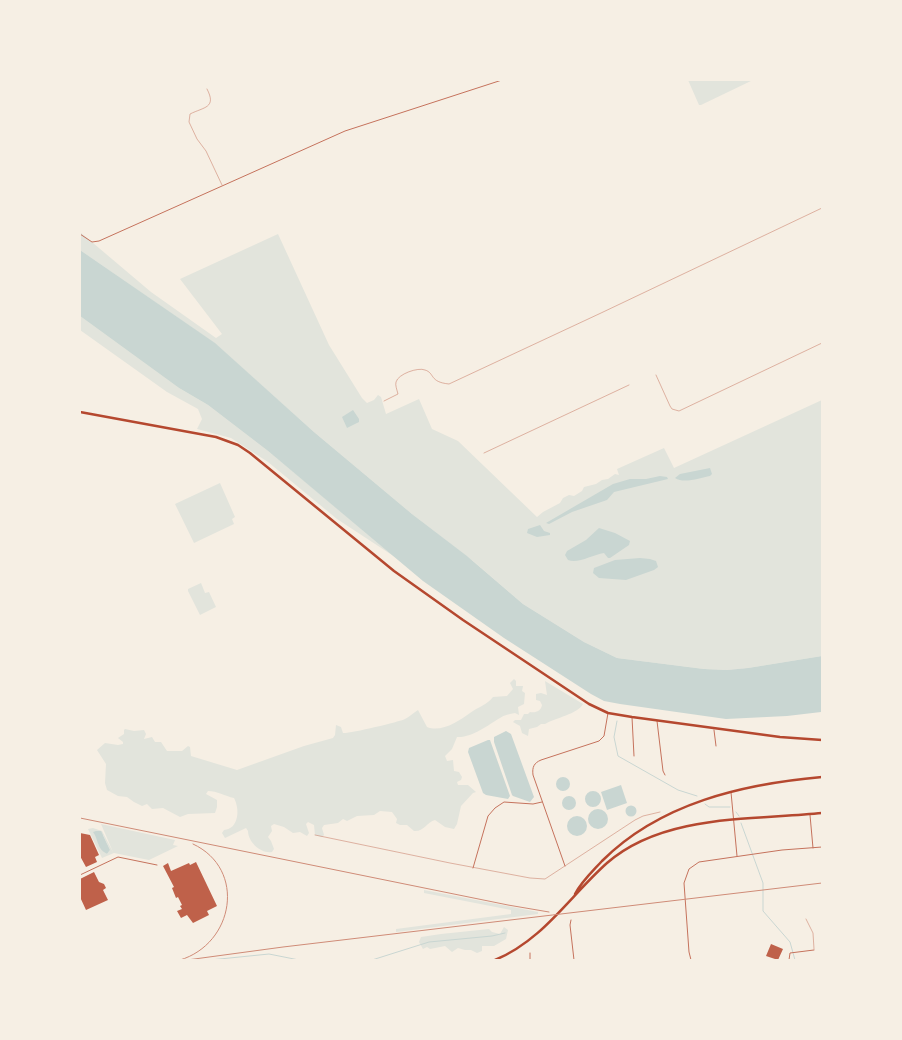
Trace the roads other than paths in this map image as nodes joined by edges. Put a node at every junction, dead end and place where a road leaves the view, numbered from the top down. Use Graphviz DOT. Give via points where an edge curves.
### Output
graph roads {
  1 [pos="502,80"];
  2 [pos="207,88"];
  3 [pos="222,186"];
  4 [pos="822,208"];
  5 [pos="80,234"];
  6 [pos="822,343"];
  7 [pos="656,376"];
  8 [pos="629,385"];
  9 [pos="384,400"];
  10 [pos="80,412"];
  11 [pos="484,453"];
  12 [pos="608,712"];
  13 [pos="632,717"];
  14 [pos="658,720"];
  15 [pos="714,728"];
  16 [pos="822,740"];
  17 [pos="716,746"];
  18 [pos="634,756"];
  19 [pos="665,775"];
  20 [pos="822,777"];
  21 [pos="731,792"];
  22 [pos="543,802"];
  23 [pos="660,812"];
  24 [pos="822,813"];
  25 [pos="810,814"];
  26 [pos="734,820"];
  27 [pos="315,835"];
  28 [pos="822,847"];
  29 [pos="813,848"];
  30 [pos="737,856"];
  31 [pos="157,865"];
  32 [pos="565,866"];
  33 [pos="473,868"];
  34 [pos="80,875"];
  35 [pos="573,897"];
  36 [pos="806,919"];
  37 [pos="571,920"];
  38 [pos="814,950"];
  39 [pos="530,953"];
  40 [pos="496,960"];
  41 [pos="530,960"];
  42 [pos="574,960"];
  43 [pos="691,960"];
  44 [pos="789,960"];
  1 -- 3 [label="street" via="345,131"];
  2 -- 3 [label="lane" via="211,103 190,114 188,120"];
  3 -- 5 [label="street" via="99,241 92,242"];
  4 -- 9 [label="lane" via="448,384 436,381 423,369 399,377 396,383 398,394"];
  6 -- 7 [label="lane" via="679,411 670,406"];
  8 -- 11 [label="lane"];
  10 -- 12 [label="highway" via="216,437 238,445 394,571 573,695"];
  12 -- 13 [label="highway"];
  12 -- 22 [label="street" via="604,736 599,742 534,765 533,775"];
  13 -- 14 [label="highway"];
  13 -- 18 [label="street"];
  14 -- 15 [label="highway"];
  14 -- 19 [label="street"];
  15 -- 16 [label="highway"];
  15 -- 17 [label="street"];
  20 -- 21 [label="highway"];
  21 -- 26 [label="street"];
  21 -- 35 [label="highway" via="663,816 643,828 605,858"];
  22 -- 32 [label="street"];
  22 -- 33 [label="street" via="504,802 495,808 488,816"];
  23 -- 32 [label="lane" via="635,820"];
  24 -- 25 [label="highway"];
  25 -- 26 [label="highway"];
  25 -- 29 [label="street"];
  26 -- 30 [label="street"];
  26 -- 35 [label="highway" via="679,828 636,843 608,863"];
  27 -- 33 [label="lane"];
  28 -- 29 [label="street"];
  29 -- 30 [label="street"];
  30 -- 43 [label="street" via="699,862 689,869 685,878"];
  31 -- 34 [label="street" via="118,857"];
  32 -- 33 [label="lane" via="545,879"];
  35 -- 40 [label="highway" via="523,946"];
  36 -- 38 [label="lane" via="813,933"];
  37 -- 42 [label="street"];
  38 -- 44 [label="street" via="791,952"];
  39 -- 41 [label="street"];
}
